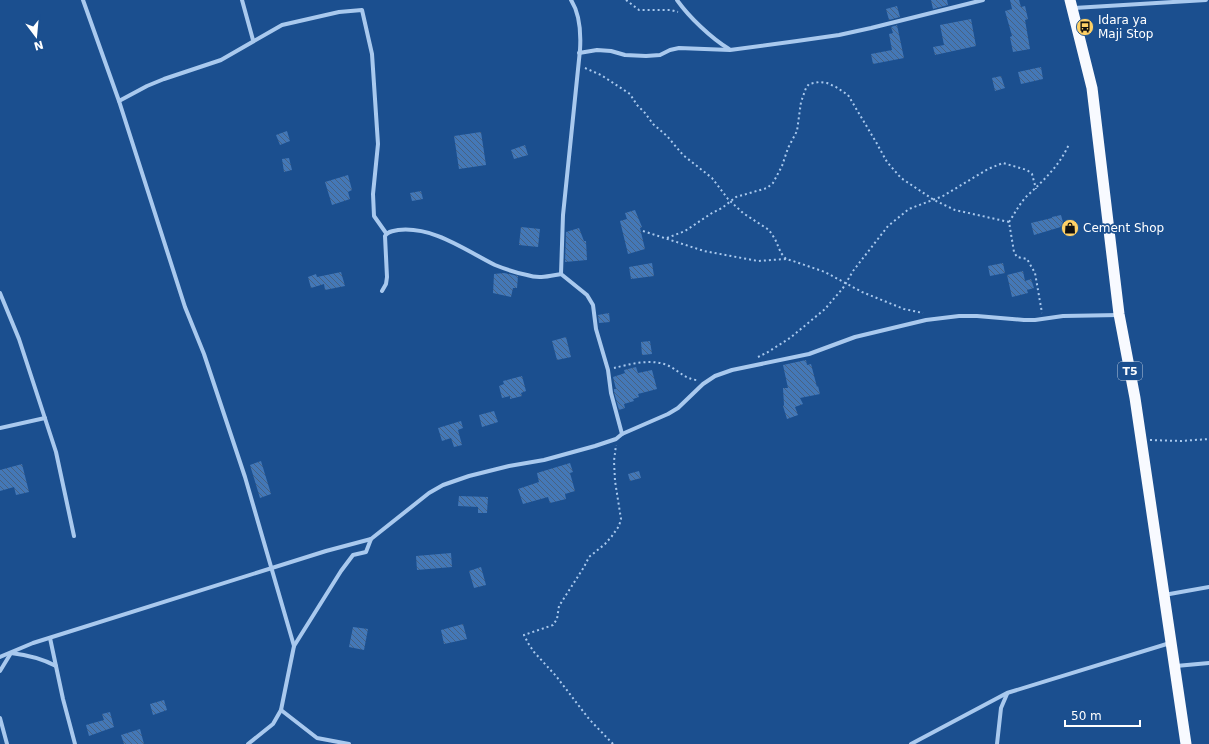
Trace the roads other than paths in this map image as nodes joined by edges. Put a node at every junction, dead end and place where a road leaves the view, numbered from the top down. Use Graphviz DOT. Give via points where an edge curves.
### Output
graph roads {
  1 [pos="83,0"];
  2 [pos="242,0"];
  3 [pos="571,0"];
  4 [pos="677,0"];
  5 [pos="983,0"];
  6 [pos="1206,0"];
  7 [pos="1071,4"];
  8 [pos="253,40"];
  9 [pos="730,50"];
  10 [pos="579,53"];
  11 [pos="120,101"];
  12 [pos="386,233"];
  13 [pos="561,274"];
  14 [pos="382,291"];
  15 [pos="0,293"];
  16 [pos="1119,314"];
  17 [pos="45,418"];
  18 [pos="0,428"];
  19 [pos="622,434"];
  20 [pos="74,536"];
  21 [pos="371,539"];
  22 [pos="272,568"];
  23 [pos="1209,587"];
  24 [pos="1163,595"];
  25 [pos="50,638"];
  26 [pos="1170,643"];
  27 [pos="294,646"];
  28 [pos="11,653"];
  29 [pos="0,657"];
  30 [pos="1209,663"];
  31 [pos="56,666"];
  32 [pos="1174,666"];
  33 [pos="0,671"];
  34 [pos="1007,693"];
  35 [pos="280,710"];
  36 [pos="0,718"];
  37 [pos="7,744"];
  38 [pos="75,744"];
  39 [pos="248,744"];
  40 [pos="349,744"];
  41 [pos="911,744"];
  42 [pos="997,744"];
  43 [pos="1186,744"];
  1 -- 11 [label="street"];
  2 -- 8 [label="street"];
  3 -- 10 [label="street" via="579,28"];
  4 -- 9 [label="street" via="691,16"];
  5 -- 9 [label="street" via="839,35"];
  6 -- 7 [label="street"];
  7 -- 16 [label="highway, T5" via="1092,88"];
  8 -- 11 [label="street" via="221,60 164,79"];
  8 -- 12 [label="street" via="282,25 339,12 362,10 372,54 378,144 373,194 374,216"];
  9 -- 10 [label="street" via="679,48 660,55 646,56 597,50"];
  10 -- 13 [label="street" via="563,215"];
  11 -- 22 [label="street" via="185,307 204,354 245,477"];
  12 -- 13 [label="street" via="418,230 460,246 496,265 529,276"];
  12 -- 14 [label="street" via="386,284"];
  13 -- 19 [label="street" via="590,299 593,306 596,329"];
  15 -- 17 [label="street" via="19,339"];
  16 -- 19 [label="street" via="1035,320 976,316 942,317 855,337 809,354 715,376 678,408"];
  16 -- 24 [label="highway, T5" via="1141,439"];
  17 -- 18 [label="street"];
  17 -- 20 [label="street" via="56,452"];
  19 -- 21 [label="street" via="616,439 595,446 469,476 443,485"];
  21 -- 22 [label="street"];
  21 -- 27 [label="street" via="366,552 353,555 341,571"];
  22 -- 25 [label="street"];
  22 -- 27 [label="street"];
  23 -- 24 [label="street"];
  24 -- 26 [label="highway, T5"];
  25 -- 28 [label="street"];
  25 -- 31 [label="street"];
  26 -- 32 [label="highway, T5"];
  26 -- 34 [label="street"];
  27 -- 35 [label="street"];
  28 -- 29 [label="street"];
  28 -- 31 [label="street" via="33,655"];
  28 -- 33 [label="street"];
  30 -- 32 [label="street"];
  31 -- 38 [label="street"];
  32 -- 43 [label="highway, T5"];
  34 -- 41 [label="street"];
  34 -- 42 [label="street" via="1001,708"];
  35 -- 39 [label="street" via="273,724"];
  35 -- 40 [label="street" via="317,738"];
  36 -- 37 [label="street"];
}
